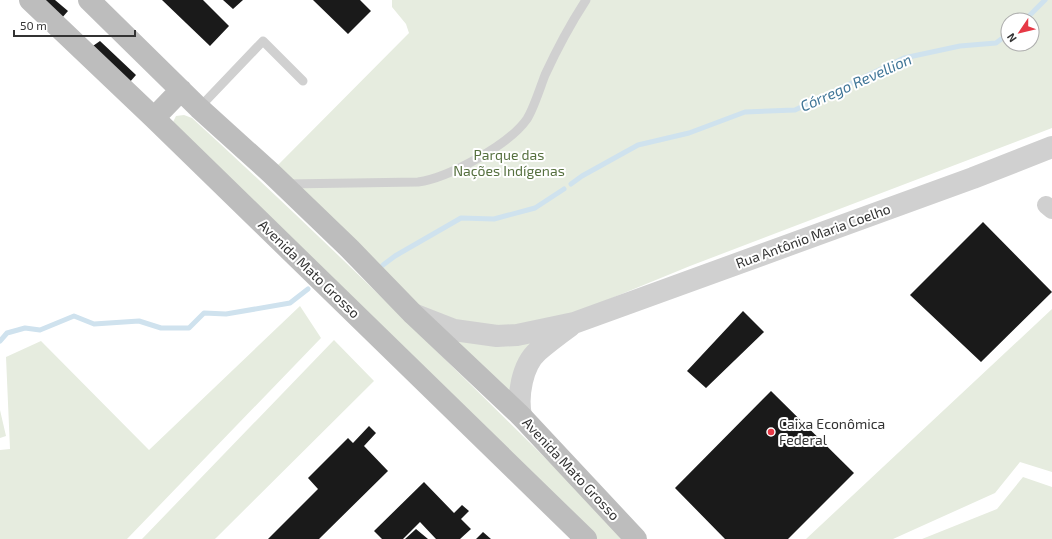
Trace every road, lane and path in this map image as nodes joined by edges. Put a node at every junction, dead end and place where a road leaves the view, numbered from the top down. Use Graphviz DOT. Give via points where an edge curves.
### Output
graph roads {
  1 [pos="30,0"];
  2 [pos="90,0"];
  3 [pos="586,0"];
  4 [pos="303,81"];
  5 [pos="181,90"];
  6 [pos="199,108"];
  7 [pos="154,118"];
  8 [pos="1052,147"];
  9 [pos="283,184"];
  10 [pos="413,314"];
  11 [pos="574,323"];
  12 [pos="520,416"];
  13 [pos="586,539"];
  14 [pos="636,539"];
  1 -- 7 [label="main road, Avenida Mato Grosso"];
  2 -- 5 [label="main road, Avenida Mato Grosso"];
  3 -- 9 [label="lane" via="546,73 527,119 516,132 491,151 429,181"];
  4 -- 6 [label="lane" via="263,41"];
  5 -- 6 [label="main road, Avenida Mato Grosso"];
  5 -- 7 [label="main road"];
  6 -- 9 [label="main road, Avenida Mato Grosso"];
  7 -- 13 [label="main road, Avenida Mato Grosso"];
  8 -- 11 [label="street, Rua Antônio Maria Coelho"];
  9 -- 10 [label="main road, Avenida Mato Grosso"];
  10 -- 11 [label="street, Rua Antônio Maria Coelho" via="454,330 496,336 518,335"];
  10 -- 12 [label="main road, Avenida Mato Grosso"];
  11 -- 12 [label="street, Rua Antônio Maria Coelho" via="537,352 528,363 520,390"];
  12 -- 14 [label="main road, Avenida Mato Grosso"];
}
